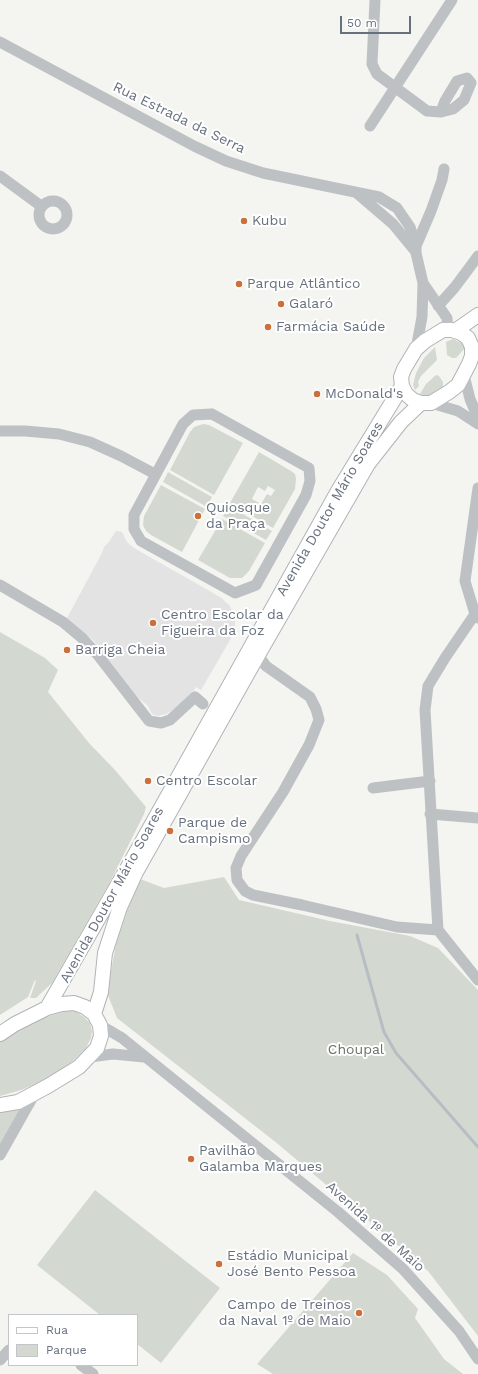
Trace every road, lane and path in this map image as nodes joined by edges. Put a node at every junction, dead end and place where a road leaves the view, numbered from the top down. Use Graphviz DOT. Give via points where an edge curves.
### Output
graph roads {
  1 [pos="375,0"];
  2 [pos="452,0"];
  3 [pos="0,42"];
  4 [pos="394,87"];
  5 [pos="441,112"];
  6 [pos="370,126"];
  7 [pos="444,169"];
  8 [pos="0,176"];
  9 [pos="41,206"];
  10 [pos="416,249"];
  11 [pos="478,256"];
  12 [pos="423,283"];
  13 [pos="438,306"];
  14 [pos="478,315"];
  15 [pos="452,330"];
  16 [pos="416,349"];
  17 [pos="475,350"];
  18 [pos="464,375"];
  19 [pos="402,386"];
  20 [pos="426,403"];
  21 [pos="478,418"];
  22 [pos="478,424"];
  23 [pos="0,431"];
  24 [pos="155,474"];
  25 [pos="478,488"];
  26 [pos="0,585"];
  27 [pos="477,615"];
  28 [pos="258,655"];
  29 [pos="204,704"];
  30 [pos="430,781"];
  31 [pos="373,788"];
  32 [pos="430,814"];
  33 [pos="478,818"];
  34 [pos="438,930"];
  35 [pos="478,980"];
  36 [pos="47,1008"];
  37 [pos="97,1019"];
  38 [pos="0,1034"];
  39 [pos="90,1057"];
  40 [pos="144,1057"];
  41 [pos="35,1092"];
  42 [pos="0,1105"];
  43 [pos="0,1155"];
  44 [pos="8,1351"];
  45 [pos="478,1359"];
  46 [pos="0,1360"];
  47 [pos="82,1366"];
  48 [pos="93,1374"];
  1 -- 4 [label="street" via="372,64 376,74"];
  2 -- 4 [label="street"];
  3 -- 10 [label="street, Rua Estrada da Serra" via="226,161 263,174 356,192 394,224"];
  4 -- 5 [label="street" via="427,111"];
  4 -- 6 [label="street"];
  7 -- 10 [label="street"];
  8 -- 9 [label="street"];
  10 -- 12 [label="street, Rua Estrada da Serra"];
  11 -- 13 [label="street"];
  12 -- 13 [label="street"];
  12 -- 16 [label="street" via="422,317"];
  13 -- 15 [label="street"];
  14 -- 15 [label="main road"];
  15 -- 16 [label="main road" via="443,330 435,334"];
  15 -- 17 [label="main road" via="461,332 468,338"];
  16 -- 19 [label="main road" via="404,369 401,377"];
  17 -- 18 [label="main road"];
  18 -- 20 [label="main road" via="449,392"];
  18 -- 21 [label="street"];
  19 -- 20 [label="main road" via="413,400"];
  19 -- 36 [label="main road, Avenida Doutor Mário Soares" via="338,492"];
  20 -- 22 [label="street" via="458,411"];
  20 -- 28 [label="main road, Avenida Doutor Mário Soares" via="401,422 372,458"];
  23 -- 24 [label="street" via="59,434 90,442"];
  24 -- 24 [label="street" via="134,515 134,529 141,541 235,593 256,585 306,494 310,481 309,468 212,414 193,415 183,424"];
  25 -- 27 [label="street" via="466,581"];
  26 -- 29 [label="street" via="63,622 82,638 149,721 161,723 170,720 195,697"];
  27 -- 30 [label="street" via="428,686 425,710"];
  28 -- 34 [label="street" via="266,666 310,698 319,720 309,745 283,792 241,856 236,868 237,880 245,892 253,895 398,927"];
  28 -- 37 [label="main road, Avenida Doutor Mário Soares" via="136,872 120,907 105,954"];
  30 -- 31 [label="street"];
  30 -- 32 [label="street"];
  32 -- 33 [label="street"];
  32 -- 34 [label="street"];
  34 -- 35 [label="street"];
  36 -- 37 [label="main road" via="74,1003 85,1007"];
  36 -- 38 [label="main road"];
  37 -- 39 [label="main road, Avenida Doutor Mário Soares" via="101,1036 97,1048"];
  37 -- 40 [label="street, Avenida 1º de Maio"];
  39 -- 40 [label="street" via="113,1054"];
  39 -- 41 [label="main road" via="79,1067"];
  40 -- 45 [label="street, Avenida 1º de Maio" via="338,1212 403,1269 459,1331"];
  41 -- 42 [label="main road" via="18,1102"];
  41 -- 43 [label="street"];
  44 -- 46 [label="street"];
  47 -- 48 [label="street"];
}
